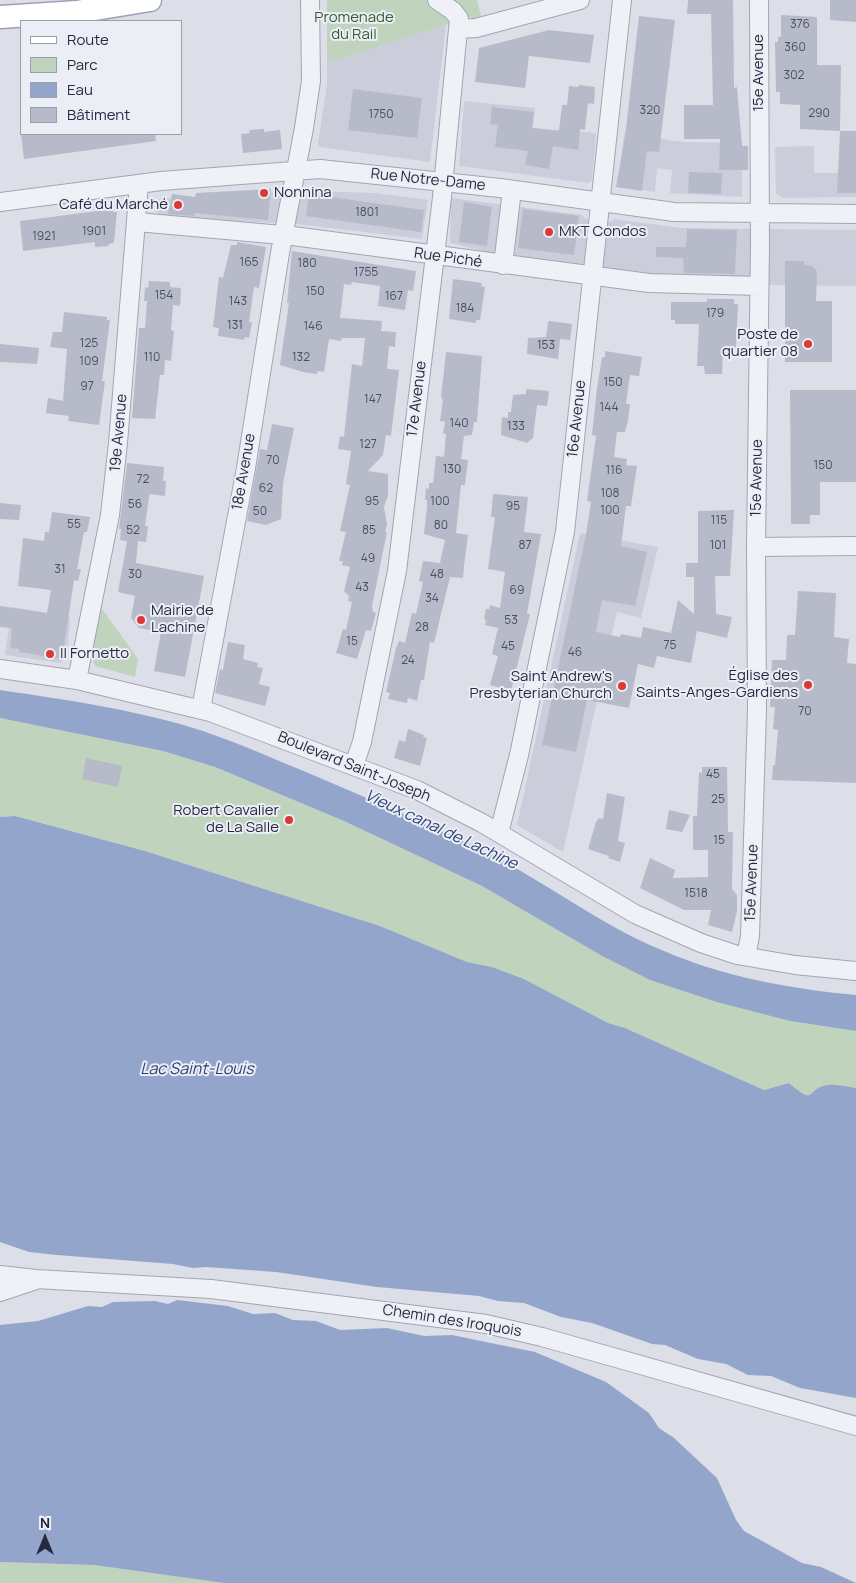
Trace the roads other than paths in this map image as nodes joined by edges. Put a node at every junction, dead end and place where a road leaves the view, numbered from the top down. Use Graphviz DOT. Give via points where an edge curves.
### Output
graph roads {
  1 [pos="150,0"];
  2 [pos="310,0"];
  3 [pos="437,0"];
  4 [pos="580,0"];
  5 [pos="622,0"];
  6 [pos="759,0"];
  7 [pos="120,3"];
  8 [pos="538,6"];
  9 [pos="0,17"];
  10 [pos="35,18"];
  11 [pos="458,29"];
  12 [pos="297,170"];
  13 [pos="442,181"];
  14 [pos="139,184"];
  15 [pos="512,190"];
  16 [pos="0,202"];
  17 [pos="601,202"];
  18 [pos="759,214"];
  19 [pos="856,214"];
  20 [pos="137,222"];
  21 [pos="283,235"];
  22 [pos="434,256"];
  23 [pos="503,265"];
  24 [pos="593,277"];
  25 [pos="759,286"];
  26 [pos="856,546"];
  27 [pos="756,548"];
  28 [pos="0,669"];
  29 [pos="77,680"];
  30 [pos="201,709"];
  31 [pos="354,765"];
  32 [pos="499,833"];
  33 [pos="746,956"];
  34 [pos="856,971"];
  35 [pos="0,1274"];
  36 [pos="36,1279"];
  37 [pos="0,1292"];
  38 [pos="856,1426"];
  1 -- 7 [label="main road"];
  2 -- 12 [label="street" via="311,81"];
  3 -- 11 [label="street" via="458,17"];
  4 -- 8 [label="street"];
  5 -- 17 [label="street, 16e Avenue"];
  6 -- 18 [label="street, 15e Avenue"];
  7 -- 10 [label="main road"];
  8 -- 11 [label="street" via="476,28"];
  9 -- 10 [label="main road"];
  11 -- 13 [label="street, 17e Avenue"];
  12 -- 13 [label="street, Rue Notre-Dame" via="320,169"];
  12 -- 14 [label="street, Rue Notre-Dame"];
  12 -- 21 [label="street, 18e Avenue"];
  13 -- 15 [label="street, Rue Notre-Dame"];
  13 -- 22 [label="street, 17e Avenue"];
  14 -- 16 [label="street, Rue Notre-Dame"];
  14 -- 20 [label="street, 19e Avenue"];
  15 -- 17 [label="street, Rue Notre-Dame"];
  15 -- 23 [label="street"];
  17 -- 18 [label="street, Rue Notre-Dame" via="674,212"];
  17 -- 24 [label="street, 16e Avenue"];
  18 -- 19 [label="street, Rue Notre-Dame"];
  18 -- 25 [label="street, 15e Avenue"];
  20 -- 21 [label="street, Rue Piché"];
  20 -- 29 [label="street, 19e Avenue" via="110,515"];
  21 -- 22 [label="street, Rue Piché"];
  21 -- 30 [label="street, 18e Avenue" via="246,468"];
  22 -- 23 [label="street, Rue Piché"];
  22 -- 31 [label="street, 17e Avenue" via="398,571 362,742"];
  23 -- 24 [label="street, Rue Piché"];
  24 -- 25 [label="street, Rue Piché" via="648,283"];
  24 -- 32 [label="street, 16e Avenue" via="565,532 520,756"];
  25 -- 27 [label="street, 15e Avenue"];
  26 -- 27 [label="street"];
  27 -- 33 [label="street, 15e Avenue" via="757,710 750,936"];
  28 -- 29 [label="street, Boulevard Saint-Joseph"];
  29 -- 30 [label="street, Boulevard Saint-Joseph"];
  30 -- 31 [label="street, Boulevard Saint-Joseph"];
  31 -- 32 [label="street, Boulevard Saint-Joseph" via="417,790"];
  32 -- 33 [label="street, Boulevard Saint-Joseph" via="660,926 701,943"];
  33 -- 34 [label="street, Boulevard Saint-Joseph"];
  35 -- 36 [label="street, Chemin des Iroquois"];
  36 -- 37 [label="street, Chemin des Iroquois"];
  36 -- 38 [label="street, Chemin des Iroquois" via="211,1289 486,1324"];
}
